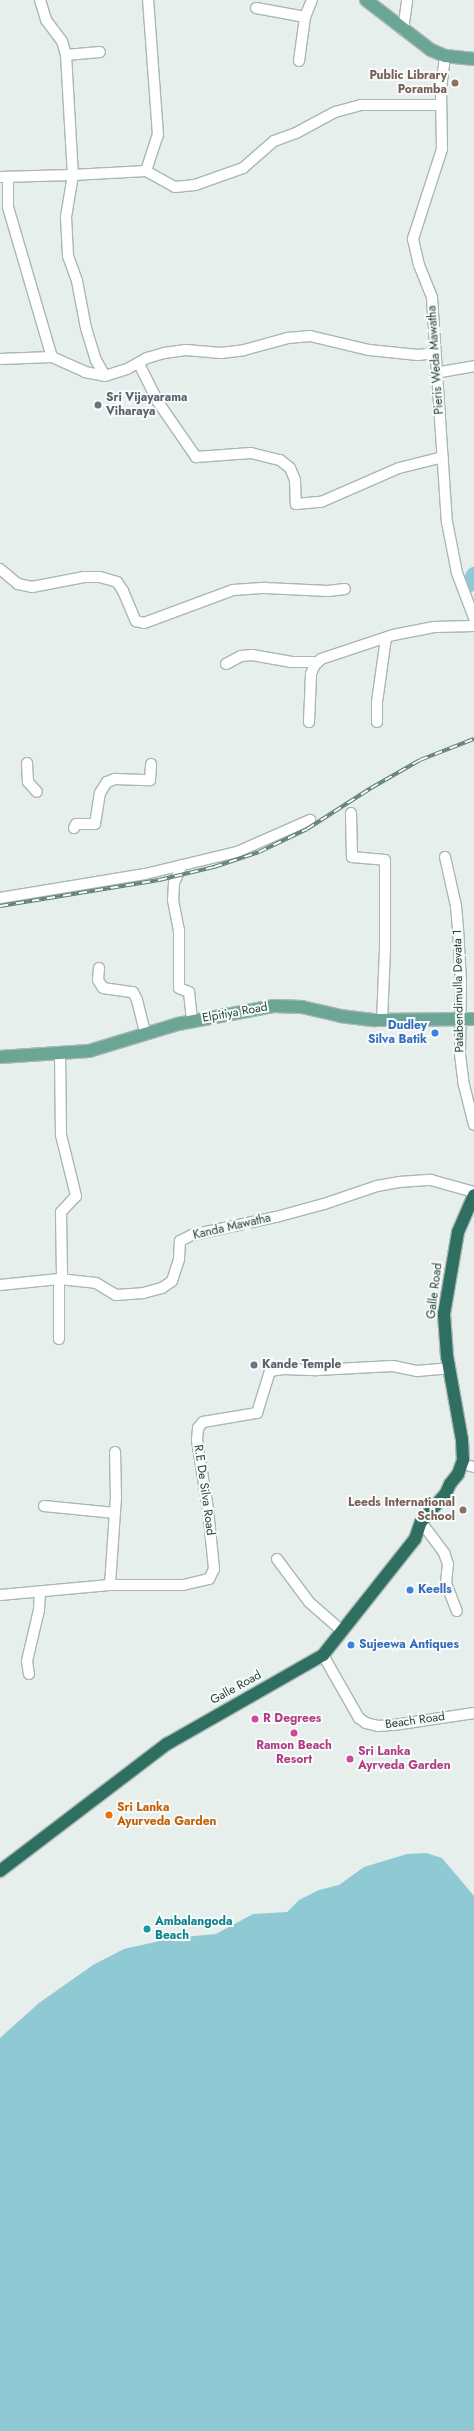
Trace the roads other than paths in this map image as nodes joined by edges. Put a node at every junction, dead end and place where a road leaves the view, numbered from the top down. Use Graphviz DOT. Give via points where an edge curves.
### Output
graph roads {
  1 [pos="40,0"];
  2 [pos="148,0"];
  3 [pos="312,0"];
  4 [pos="366,0"];
  5 [pos="407,0"];
  6 [pos="256,8"];
  7 [pos="305,17"];
  8 [pos="403,30"];
  9 [pos="100,52"];
  10 [pos="66,55"];
  11 [pos="445,56"];
  12 [pos="474,58"];
  13 [pos="299,61"];
  14 [pos="441,105"];
  15 [pos="146,171"];
  16 [pos="73,175"];
  17 [pos="4,177"];
  18 [pos="435,353"];
  19 [pos="52,357"];
  20 [pos="0,359"];
  21 [pos="139,364"];
  22 [pos="474,366"];
  23 [pos="435,373"];
  24 [pos="104,376"];
  25 [pos="443,456"];
  26 [pos="0,569"];
  27 [pos="345,589"];
  28 [pos="473,612"];
  29 [pos="474,626"];
  30 [pos="386,638"];
  31 [pos="318,662"];
  32 [pos="226,664"];
  33 [pos="309,722"];
  34 [pos="378,722"];
  35 [pos="27,763"];
  36 [pos="151,764"];
  37 [pos="37,792"];
  38 [pos="351,813"];
  39 [pos="310,820"];
  40 [pos="74,828"];
  41 [pos="445,857"];
  42 [pos="182,865"];
  43 [pos="0,898"];
  44 [pos="99,968"];
  45 [pos="460,1018"];
  46 [pos="474,1019"];
  47 [pos="382,1020"];
  48 [pos="192,1021"];
  49 [pos="145,1033"];
  50 [pos="60,1052"];
  51 [pos="0,1056"];
  52 [pos="474,1125"];
  53 [pos="474,1192"];
  54 [pos="474,1195"];
  55 [pos="61,1279"];
  56 [pos="0,1285"];
  57 [pos="59,1339"];
  58 [pos="449,1368"];
  59 [pos="454,1394"];
  60 [pos="114,1452"];
  61 [pos="472,1466"];
  62 [pos="446,1493"];
  63 [pos="44,1506"];
  64 [pos="115,1513"];
  65 [pos="421,1522"];
  66 [pos="277,1559"];
  67 [pos="110,1585"];
  68 [pos="40,1592"];
  69 [pos="0,1595"];
  70 [pos="457,1611"];
  71 [pos="342,1631"];
  72 [pos="323,1655"];
  73 [pos="29,1674"];
  74 [pos="474,1714"];
  75 [pos="0,1871"];
  1 -- 10 [label="street" via="46,20 62,41"];
  2 -- 15 [label="street" via="158,135"];
  3 -- 7 [label="street"];
  4 -- 8 [label="main road"];
  5 -- 8 [label="street"];
  6 -- 7 [label="street"];
  7 -- 13 [label="street"];
  8 -- 11 [label="main road" via="431,50"];
  9 -- 10 [label="street"];
  10 -- 16 [label="street"];
  11 -- 12 [label="main road"];
  11 -- 14 [label="street, Pieris Weda Mawatha"];
  14 -- 15 [label="street" via="361,104 335,112 296,133 274,141 244,168 195,185 175,187"];
  14 -- 18 [label="street, Pieris Weda Mawatha" via="442,149 413,239 419,265 432,298"];
  15 -- 16 [label="street"];
  16 -- 17 [label="street"];
  16 -- 24 [label="street" via="66,217 68,256 77,281 86,328"];
  17 -- 19 [label="street" via="8,207"];
  18 -- 21 [label="street" via="418,355 369,350 310,336 288,338 244,350 221,353 186,350 164,353 147,358"];
  18 -- 23 [label="street, Pieris Weda Mawatha"];
  19 -- 20 [label="street"];
  19 -- 24 [label="street" via="85,372"];
  21 -- 24 [label="street"];
  21 -- 25 [label="street" via="150,388 196,457 251,453 280,460 290,468 295,480 296,504 321,502 399,468"];
  22 -- 23 [label="street"];
  23 -- 25 [label="street, Pieris Weda Mawatha"];
  25 -- 28 [label="street, Pieris Weda Mawatha" via="447,522 457,573"];
  26 -- 27 [label="street" via="18,584 32,588 84,577 100,577 117,582 136,621 144,622 234,590"];
  29 -- 30 [label="street" via="434,627"];
  30 -- 31 [label="street"];
  30 -- 34 [label="street" via="377,702"];
  31 -- 32 [label="street" via="290,662 252,655 241,656"];
  31 -- 33 [label="street" via="311,674"];
  35 -- 37 [label="street" via="28,782"];
  36 -- 40 [label="street" via="150,780 115,779 107,782 100,793 95,824 76,824"];
  38 -- 47 [label="street" via="352,857 385,860 386,949"];
  39 -- 42 [label="street" via="237,852"];
  41 -- 45 [label="street, Patabendimulla Devata 1" via="456,906 461,982"];
  42 -- 43 [label="street" via="145,874"];
  42 -- 48 [label="street" via="174,883 173,900 179,930 179,988 189,992"];
  44 -- 49 [label="street" via="98,980 103,988 133,992 138,1000"];
  45 -- 46 [label="main road, Elpitiya Road"];
  45 -- 47 [label="main road, Elpitiya Road"];
  45 -- 52 [label="street, Patabendimulla Devata 1" via="462,1070"];
  47 -- 48 [label="main road, Elpitiya Road" via="340,1016 302,1007 274,1006"];
  48 -- 49 [label="main road, Elpitiya Road"];
  49 -- 50 [label="main road, Elpitiya Road" via="88,1050"];
  50 -- 51 [label="main road, Elpitiya Road"];
  50 -- 55 [label="street" via="61,1135 76,1196 61,1212"];
  53 -- 55 [label="street, Kanda Mawatha" via="431,1180 399,1182 377,1186 276,1217 192,1235 180,1242 179,1260 172,1281 162,1288 143,1293 116,1295 96,1283"];
  54 -- 58 [label="highway, Galle Road" via="458,1232 444,1314"];
  55 -- 56 [label="street, Kanda Mawatha"];
  55 -- 57 [label="street"];
  58 -- 59 [label="highway, Galle Road"];
  58 -- 67 [label="street, R.E De Silva Road" via="417,1371 392,1366 270,1371 258,1413 203,1422 198,1428 198,1456 208,1509 214,1569 212,1575 203,1581 183,1585"];
  59 -- 61 [label="highway, Galle Road" via="460,1402"];
  59 -- 62 [label="highway, Galle Road" via="463,1460"];
  60 -- 64 [label="street"];
  61 -- 62 [label="highway, Galle Road" via="455,1489"];
  62 -- 65 [label="highway, Galle Road"];
  63 -- 64 [label="street"];
  64 -- 67 [label="street"];
  65 -- 70 [label="street" via="444,1553 448,1564 446,1583"];
  65 -- 71 [label="highway, Galle Road" via="415,1539"];
  66 -- 71 [label="street" via="309,1602"];
  67 -- 68 [label="street, R.E De Silva Road"];
  68 -- 69 [label="street, R.E De Silva Road"];
  68 -- 73 [label="street" via="39,1610 27,1661"];
  71 -- 72 [label="highway, Galle Road"];
  72 -- 74 [label="street, Beach Road" via="359,1718 366,1723 378,1726 394,1725"];
  72 -- 75 [label="highway, Galle Road" via="167,1744"];
}
